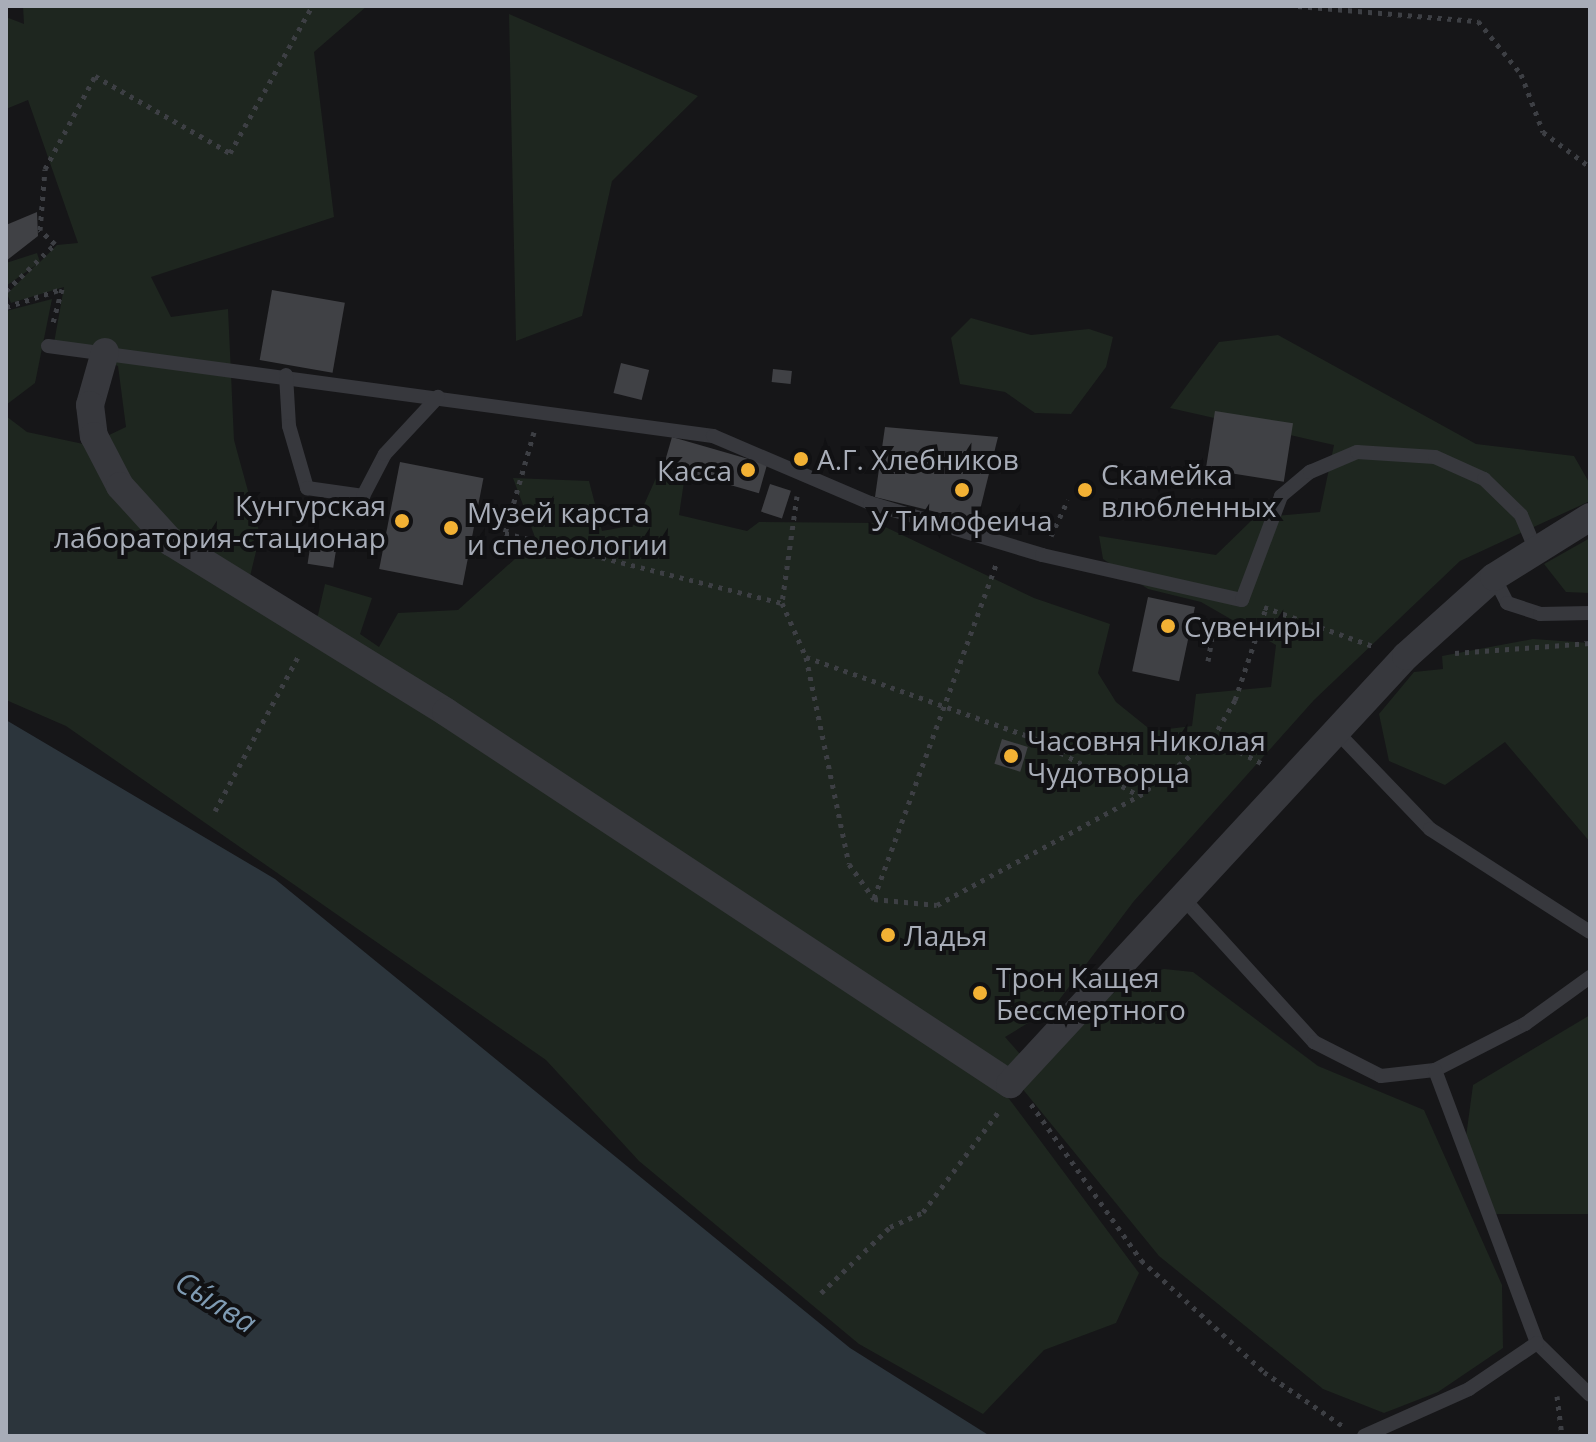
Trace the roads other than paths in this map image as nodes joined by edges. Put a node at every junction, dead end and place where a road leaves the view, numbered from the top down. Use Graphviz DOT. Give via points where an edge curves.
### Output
graph roads {
  1 [pos="48,346"];
  2 [pos="105,352"];
  3 [pos="286,375"];
  4 [pos="438,397"];
  5 [pos="1590,517"];
  6 [pos="1534,546"];
  7 [pos="1494,577"];
  8 [pos="1590,613"];
  9 [pos="1336,731"];
  10 [pos="1183,898"];
  11 [pos="1590,932"];
  12 [pos="1590,977"];
  13 [pos="1435,1070"];
  14 [pos="1537,1343"];
  15 [pos="1590,1395"];
  16 [pos="1364,1436"];
  1 -- 2 [label="lane"];
  2 -- 3 [label="lane"];
  2 -- 10 [label="street" via="90,405 105,465 171,542 446,712 1014,1087"];
  3 -- 4 [label="lane"];
  3 -- 4 [label="lane" via="289,426 307,488 363,496 385,454"];
  4 -- 6 [label="lane" via="713,436 870,503 1004,545 1242,600 1281,496 1310,472 1357,452 1435,457 1484,479 1521,515"];
  5 -- 6 [label="street"];
  6 -- 7 [label="street"];
  7 -- 8 [label="lane" via="1507,603 1540,614"];
  7 -- 9 [label="street"];
  9 -- 10 [label="street"];
  9 -- 11 [label="lane" via="1430,829"];
  10 -- 13 [label="lane" via="1273,1002 1340,1060 1381,1076"];
  12 -- 13 [label="lane" via="1525,1024"];
  13 -- 14 [label="lane"];
  14 -- 15 [label="lane"];
  14 -- 16 [label="lane" via="1469,1389"];
}
